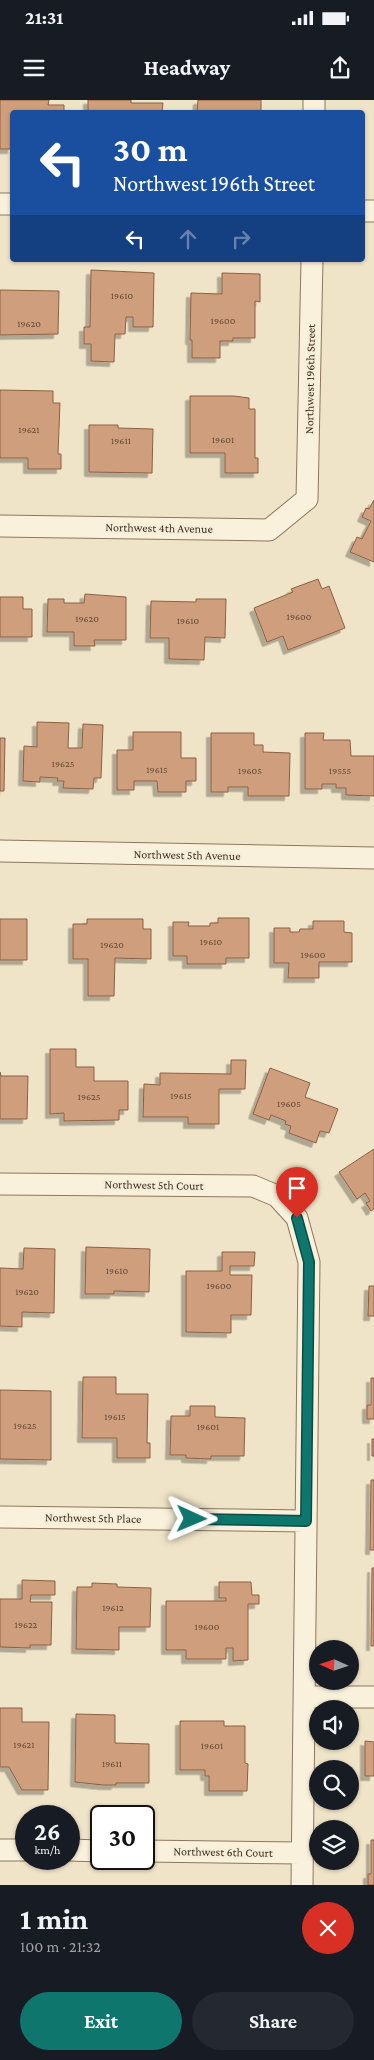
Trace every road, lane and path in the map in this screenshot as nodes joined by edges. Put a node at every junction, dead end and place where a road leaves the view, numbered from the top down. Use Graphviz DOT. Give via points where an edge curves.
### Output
graph roads {
  1 [pos="312,262"];
  2 [pos="307,499"];
  3 [pos="0,526"];
  4 [pos="0,851"];
  5 [pos="374,858"];
  6 [pos="0,1184"];
  7 [pos="0,1517"];
  8 [pos="306,1521"];
  9 [pos="305,1697"];
  10 [pos="374,1697"];
  11 [pos="0,1850"];
  12 [pos="15,1850"];
  13 [pos="155,1851"];
  14 [pos="302,1853"];
  15 [pos="302,1885"];
  1 -- 2 [label="street, Northwest 196th Street"];
  2 -- 3 [label="street, Northwest 4th Avenue" via="269,530"];
  4 -- 5 [label="street, Northwest 5th Avenue"];
  6 -- 8 [label="street, Northwest 5th Court" via="254,1186 277,1196 297,1218 309,1262"];
  7 -- 8 [label="street, Northwest 5th Place"];
  8 -- 9 [label="street"];
  9 -- 10 [label="street"];
  9 -- 14 [label="street"];
  11 -- 12 [label="street"];
  13 -- 14 [label="street, Northwest 6th Court"];
  14 -- 15 [label="street"];
}
